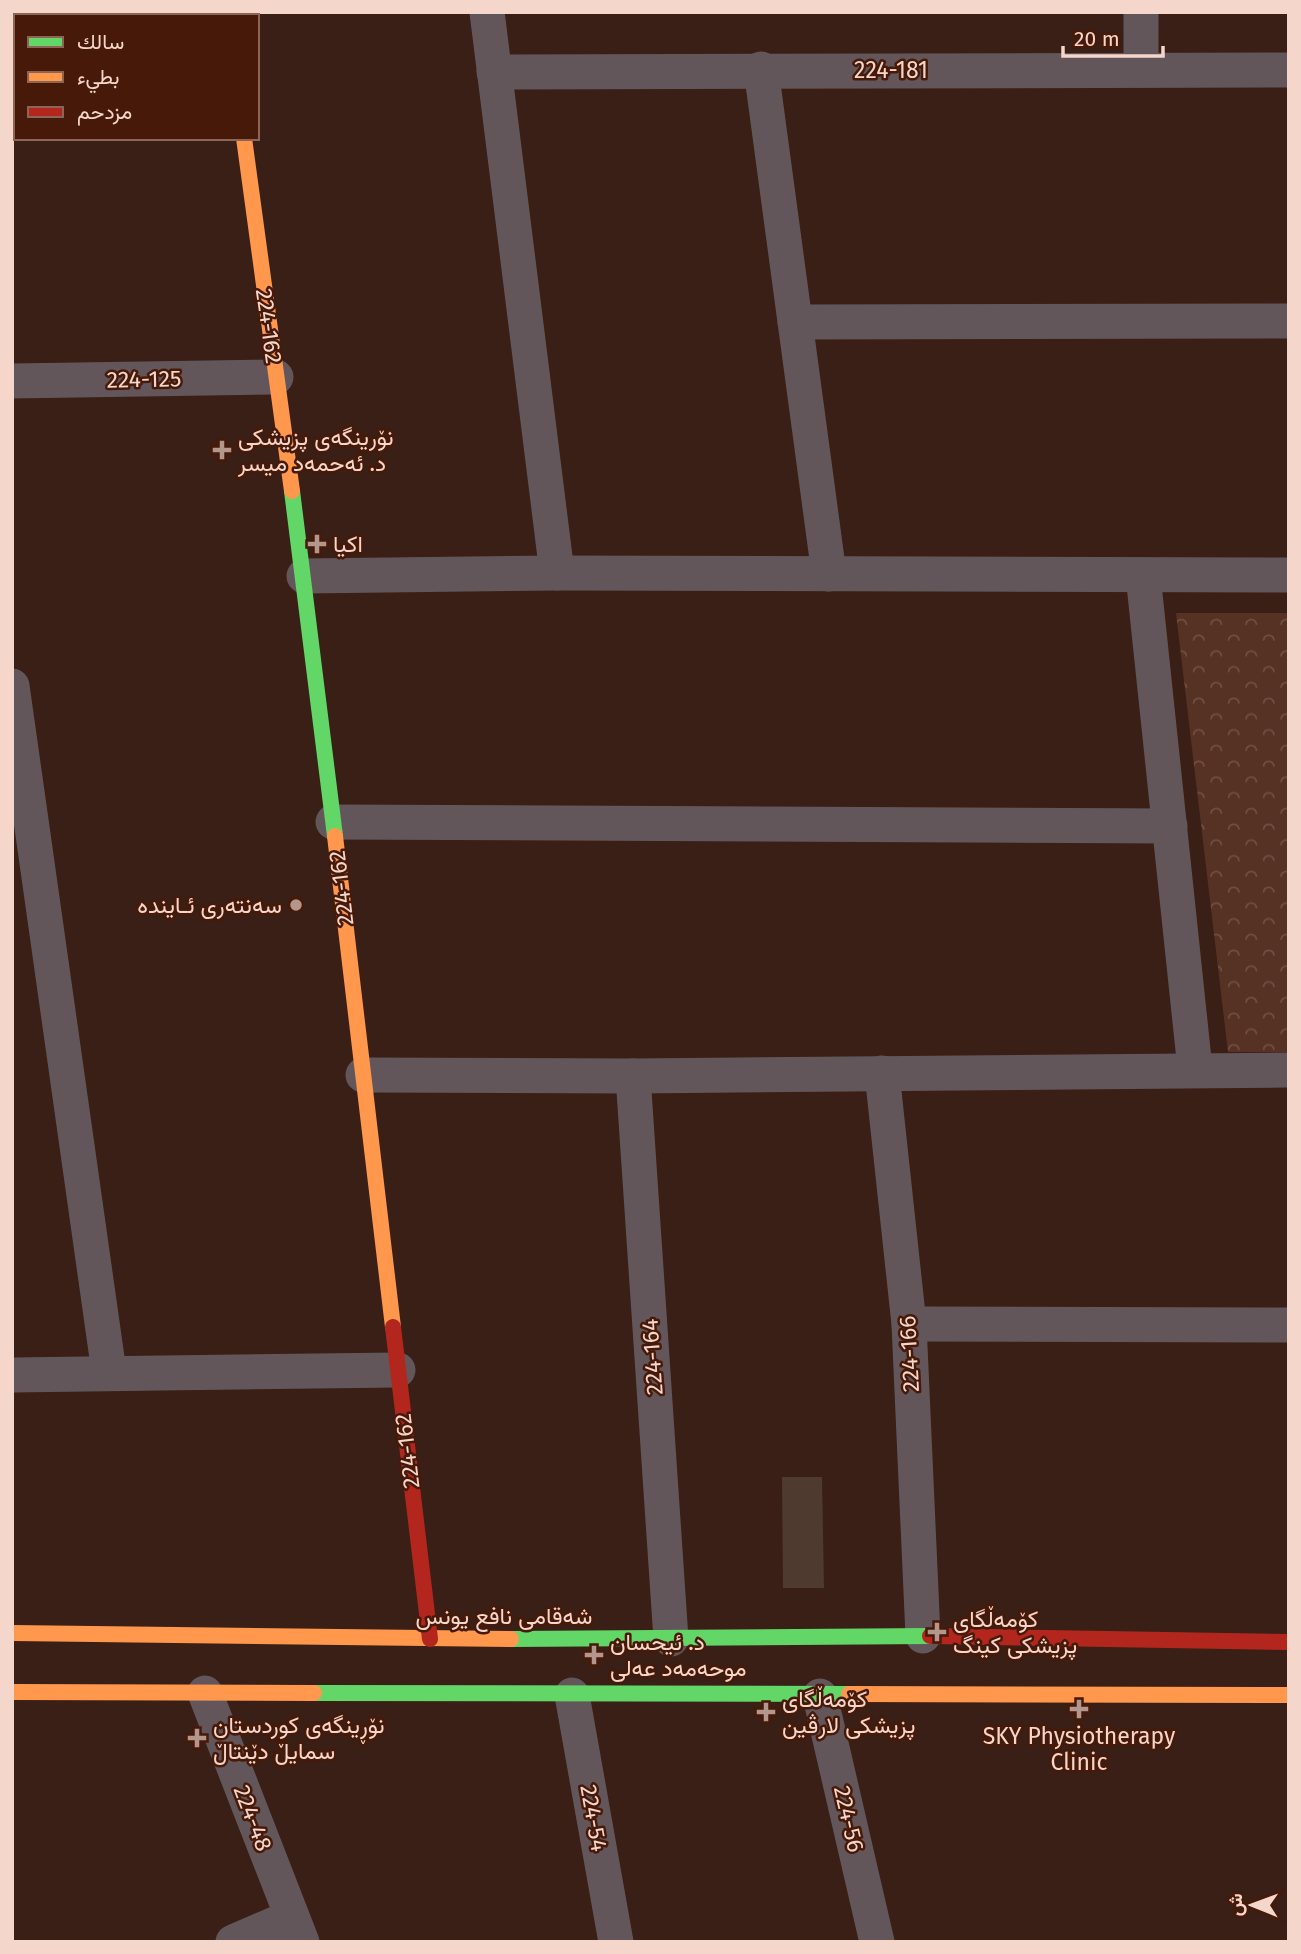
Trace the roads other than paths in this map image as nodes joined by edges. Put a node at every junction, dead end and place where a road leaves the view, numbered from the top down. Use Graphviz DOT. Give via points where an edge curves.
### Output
graph roads {
  1 [pos="487,12"];
  2 [pos="1141,12"];
  3 [pos="761,69"];
  4 [pos="1141,70"];
  5 [pos="1289,71"];
  6 [pos="494,72"];
  7 [pos="244,140"];
  8 [pos="1289,321"];
  9 [pos="795,322"];
  10 [pos="276,377"];
  11 [pos="12,381"];
  12 [pos="557,573"];
  13 [pos="829,574"];
  14 [pos="1143,575"];
  15 [pos="304,576"];
  16 [pos="1289,576"];
  17 [pos="12,686"];
  18 [pos="333,822"];
  19 [pos="1170,826"];
  20 [pos="1195,1069"];
  21 [pos="1289,1070"];
  22 [pos="882,1073"];
  23 [pos="363,1075"];
  24 [pos="633,1076"];
  25 [pos="909,1324"];
  26 [pos="1289,1325"];
  27 [pos="398,1370"];
  28 [pos="109,1372"];
  29 [pos="12,1374"];
  30 [pos="12,1633"];
  31 [pos="923,1636"];
  32 [pos="430,1639"];
  33 [pos="671,1639"];
  34 [pos="1170,1640"];
  35 [pos="1289,1642"];
  36 [pos="12,1692"];
  37 [pos="205,1693"];
  38 [pos="572,1695"];
  39 [pos="1182,1695"];
  40 [pos="1289,1695"];
  41 [pos="820,1696"];
  42 [pos="296,1929"];
  43 [pos="233,1942"];
  44 [pos="616,1942"];
  45 [pos="877,1942"];
  1 -- 6 [label="street"];
  2 -- 4 [label="street"];
  3 -- 4 [label="street, 224-181"];
  3 -- 6 [label="street, 224-181"];
  3 -- 9 [label="street"];
  4 -- 5 [label="street, 224-181"];
  6 -- 12 [label="street"];
  7 -- 10 [label="main road, 224-162"];
  8 -- 9 [label="street"];
  9 -- 13 [label="street"];
  10 -- 11 [label="street, 224-125"];
  10 -- 15 [label="main road, 224-162"];
  12 -- 13 [label="street"];
  12 -- 15 [label="street"];
  13 -- 14 [label="street"];
  14 -- 16 [label="street"];
  14 -- 19 [label="street"];
  15 -- 18 [label="main road, 224-162"];
  17 -- 28 [label="street"];
  18 -- 19 [label="street"];
  18 -- 23 [label="main road, 224-162"];
  19 -- 20 [label="street"];
  20 -- 21 [label="street"];
  20 -- 22 [label="street"];
  22 -- 24 [label="street"];
  22 -- 25 [label="street, 224-166"];
  23 -- 24 [label="street"];
  23 -- 27 [label="main road, 224-162"];
  24 -- 33 [label="street, 224-164"];
  25 -- 26 [label="street"];
  25 -- 31 [label="street, 224-166"];
  27 -- 28 [label="street"];
  27 -- 32 [label="main road, 224-162"];
  28 -- 29 [label="street"];
  30 -- 32 [label="main road, شەقامی نافع یونس"];
  31 -- 33 [label="main road, شەقامی نافع یونس"];
  31 -- 34 [label="main road, شەقامی نافع یونس"];
  32 -- 33 [label="main road, شەقامی نافع یونس"];
  34 -- 35 [label="main road, شەقامی نافع یونس"];
  34 -- 39 [label="main road"];
  36 -- 37 [label="main road"];
  37 -- 38 [label="main road"];
  37 -- 42 [label="street, 224-48"];
  38 -- 41 [label="main road"];
  38 -- 44 [label="street, 224-54"];
  39 -- 40 [label="main road"];
  39 -- 41 [label="main road"];
  41 -- 45 [label="street, 224-56"];
  42 -- 43 [label="street"];
}
